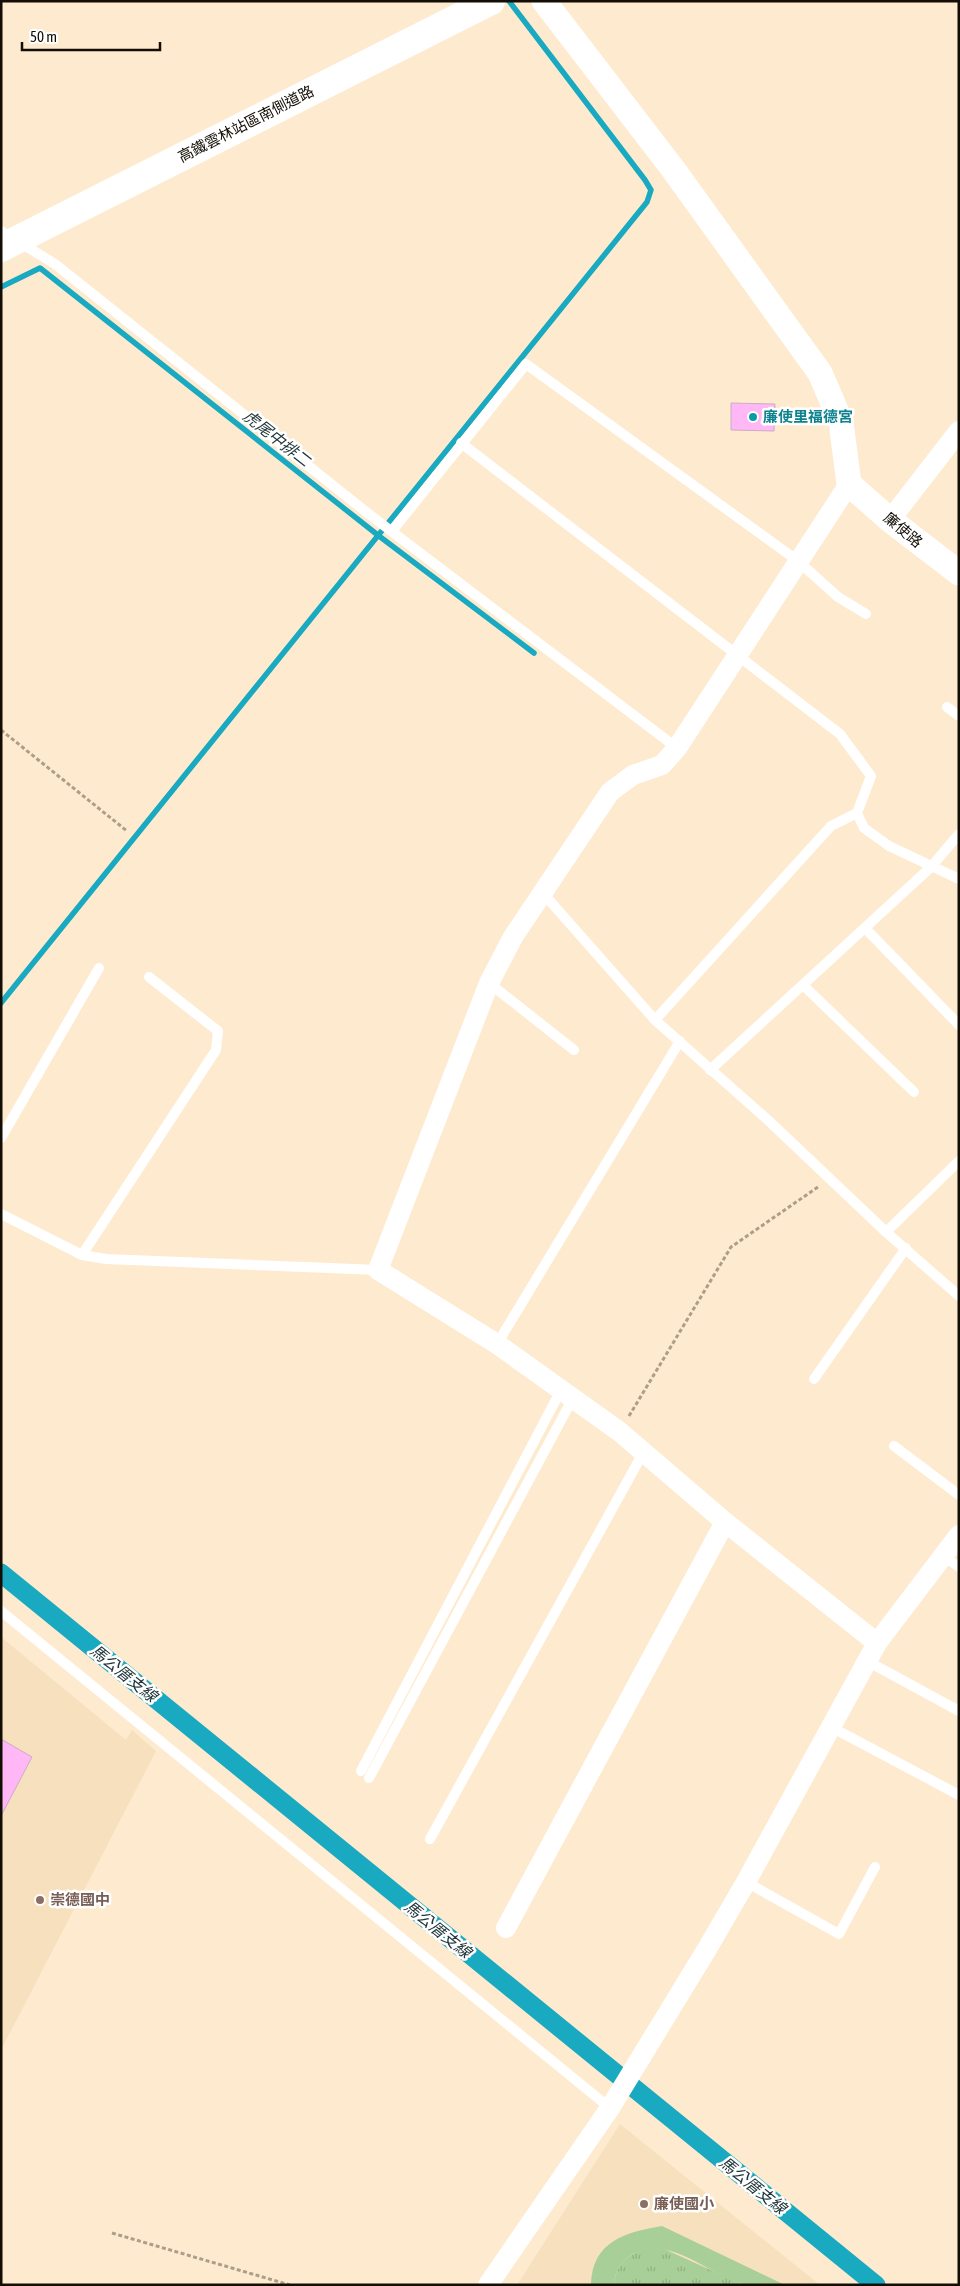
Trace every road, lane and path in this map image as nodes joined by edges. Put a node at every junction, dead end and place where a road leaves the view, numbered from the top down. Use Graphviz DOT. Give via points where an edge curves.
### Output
graph roads {
  1 [pos="491,1"];
  2 [pos="544,1"];
  3 [pos="6,240"];
  4 [pos="959,431"];
  5 [pos="460,443"];
  6 [pos="849,484"];
  7 [pos="890,520"];
  8 [pos="392,532"];
  9 [pos="798,561"];
  10 [pos="959,574"];
  11 [pos="866,614"];
  12 [pos="735,655"];
  13 [pos="947,707"];
  14 [pos="959,716"];
  15 [pos="1,730"];
  16 [pos="676,748"];
  17 [pos="857,812"];
  18 [pos="127,831"];
  19 [pos="959,834"];
  20 [pos="931,867"];
  21 [pos="959,879"];
  22 [pos="542,892"];
  23 [pos="865,928"];
  24 [pos="99,968"];
  25 [pos="149,977"];
  26 [pos="489,983"];
  27 [pos="803,985"];
  28 [pos="655,1020"];
  29 [pos="959,1025"];
  30 [pos="680,1041"];
  31 [pos="574,1050"];
  32 [pos="710,1070"];
  33 [pos="914,1092"];
  34 [pos="1,1138"];
  35 [pos="959,1161"];
  36 [pos="829,1179"];
  37 [pos="1,1214"];
  38 [pos="886,1232"];
  39 [pos="906,1248"];
  40 [pos="82,1255"];
  41 [pos="378,1270"];
  42 [pos="959,1296"];
  43 [pos="497,1344"];
  44 [pos="814,1379"];
  45 [pos="567,1394"];
  46 [pos="620,1432"];
  47 [pos="894,1446"];
  48 [pos="643,1453"];
  49 [pos="959,1495"];
  50 [pos="725,1522"];
  51 [pos="959,1535"];
  52 [pos="951,1561"];
  53 [pos="1,1611"];
  54 [pos="877,1643"];
  55 [pos="867,1661"];
  56 [pos="959,1710"];
  57 [pos="831,1726"];
  58 [pos="365,1775"];
  59 [pos="959,1795"];
  60 [pos="430,1839"];
  61 [pos="875,1867"];
  62 [pos="746,1882"];
  63 [pos="506,1928"];
  64 [pos="612,2102"];
  65 [pos="112,2233"];
  66 [pos="290,2285"];
  67 [pos="488,2285"];
  1 -- 3 [label="main road, 高鐵雲林站區南側道路"];
  2 -- 6 [label="street" via="673,169 820,373 841,422"];
  3 -- 8 [label="lane" via="55,264"];
  4 -- 7 [label="street"];
  5 -- 8 [label="lane"];
  5 -- 9 [label="lane" via="526,364"];
  5 -- 12 [label="lane"];
  6 -- 7 [label="street, 廉使路"];
  6 -- 9 [label="street"];
  7 -- 10 [label="street, 廉使路"];
  8 -- 16 [label="lane"];
  9 -- 11 [label="lane" via="838,597"];
  9 -- 12 [label="street"];
  12 -- 16 [label="street"];
  12 -- 17 [label="lane" via="787,692 845,741 871,776"];
  13 -- 14 [label="lane"];
  15 -- 18 [label="path"];
  16 -- 22 [label="street" via="662,765 633,775 610,792"];
  17 -- 20 [label="lane" via="864,828 889,846"];
  17 -- 28 [label="lane" via="831,826"];
  19 -- 20 [label="lane"];
  20 -- 21 [label="lane"];
  20 -- 23 [label="lane"];
  22 -- 26 [label="street"];
  22 -- 28 [label="lane"];
  23 -- 27 [label="lane"];
  23 -- 29 [label="lane"];
  24 -- 34 [label="lane"];
  25 -- 40 [label="lane" via="218,1031 216,1050"];
  26 -- 31 [label="lane"];
  26 -- 41 [label="street"];
  27 -- 32 [label="lane"];
  27 -- 33 [label="lane"];
  28 -- 30 [label="lane"];
  30 -- 32 [label="lane"];
  30 -- 43 [label="lane"];
  32 -- 36 [label="lane"];
  35 -- 38 [label="lane"];
  36 -- 38 [label="lane"];
  36 -- 46 [label="path" via="731,1247"];
  37 -- 40 [label="lane"];
  38 -- 39 [label="lane"];
  39 -- 42 [label="lane"];
  39 -- 44 [label="lane"];
  40 -- 41 [label="lane" via="106,1259"];
  41 -- 43 [label="street"];
  43 -- 45 [label="street"];
  45 -- 46 [label="street"];
  45 -- 58 [label="lane"];
  46 -- 48 [label="street"];
  47 -- 49 [label="lane"];
  48 -- 50 [label="street"];
  48 -- 60 [label="lane"];
  50 -- 54 [label="street"];
  50 -- 63 [label="street"];
  51 -- 52 [label="street"];
  52 -- 54 [label="street"];
  53 -- 64 [label="lane"];
  54 -- 55 [label="street"];
  55 -- 56 [label="lane"];
  55 -- 57 [label="street"];
  57 -- 59 [label="lane"];
  57 -- 62 [label="street"];
  61 -- 62 [label="lane" via="839,1934"];
  62 -- 64 [label="street"];
  64 -- 67 [label="street"];
  65 -- 66 [label="path"];
}
